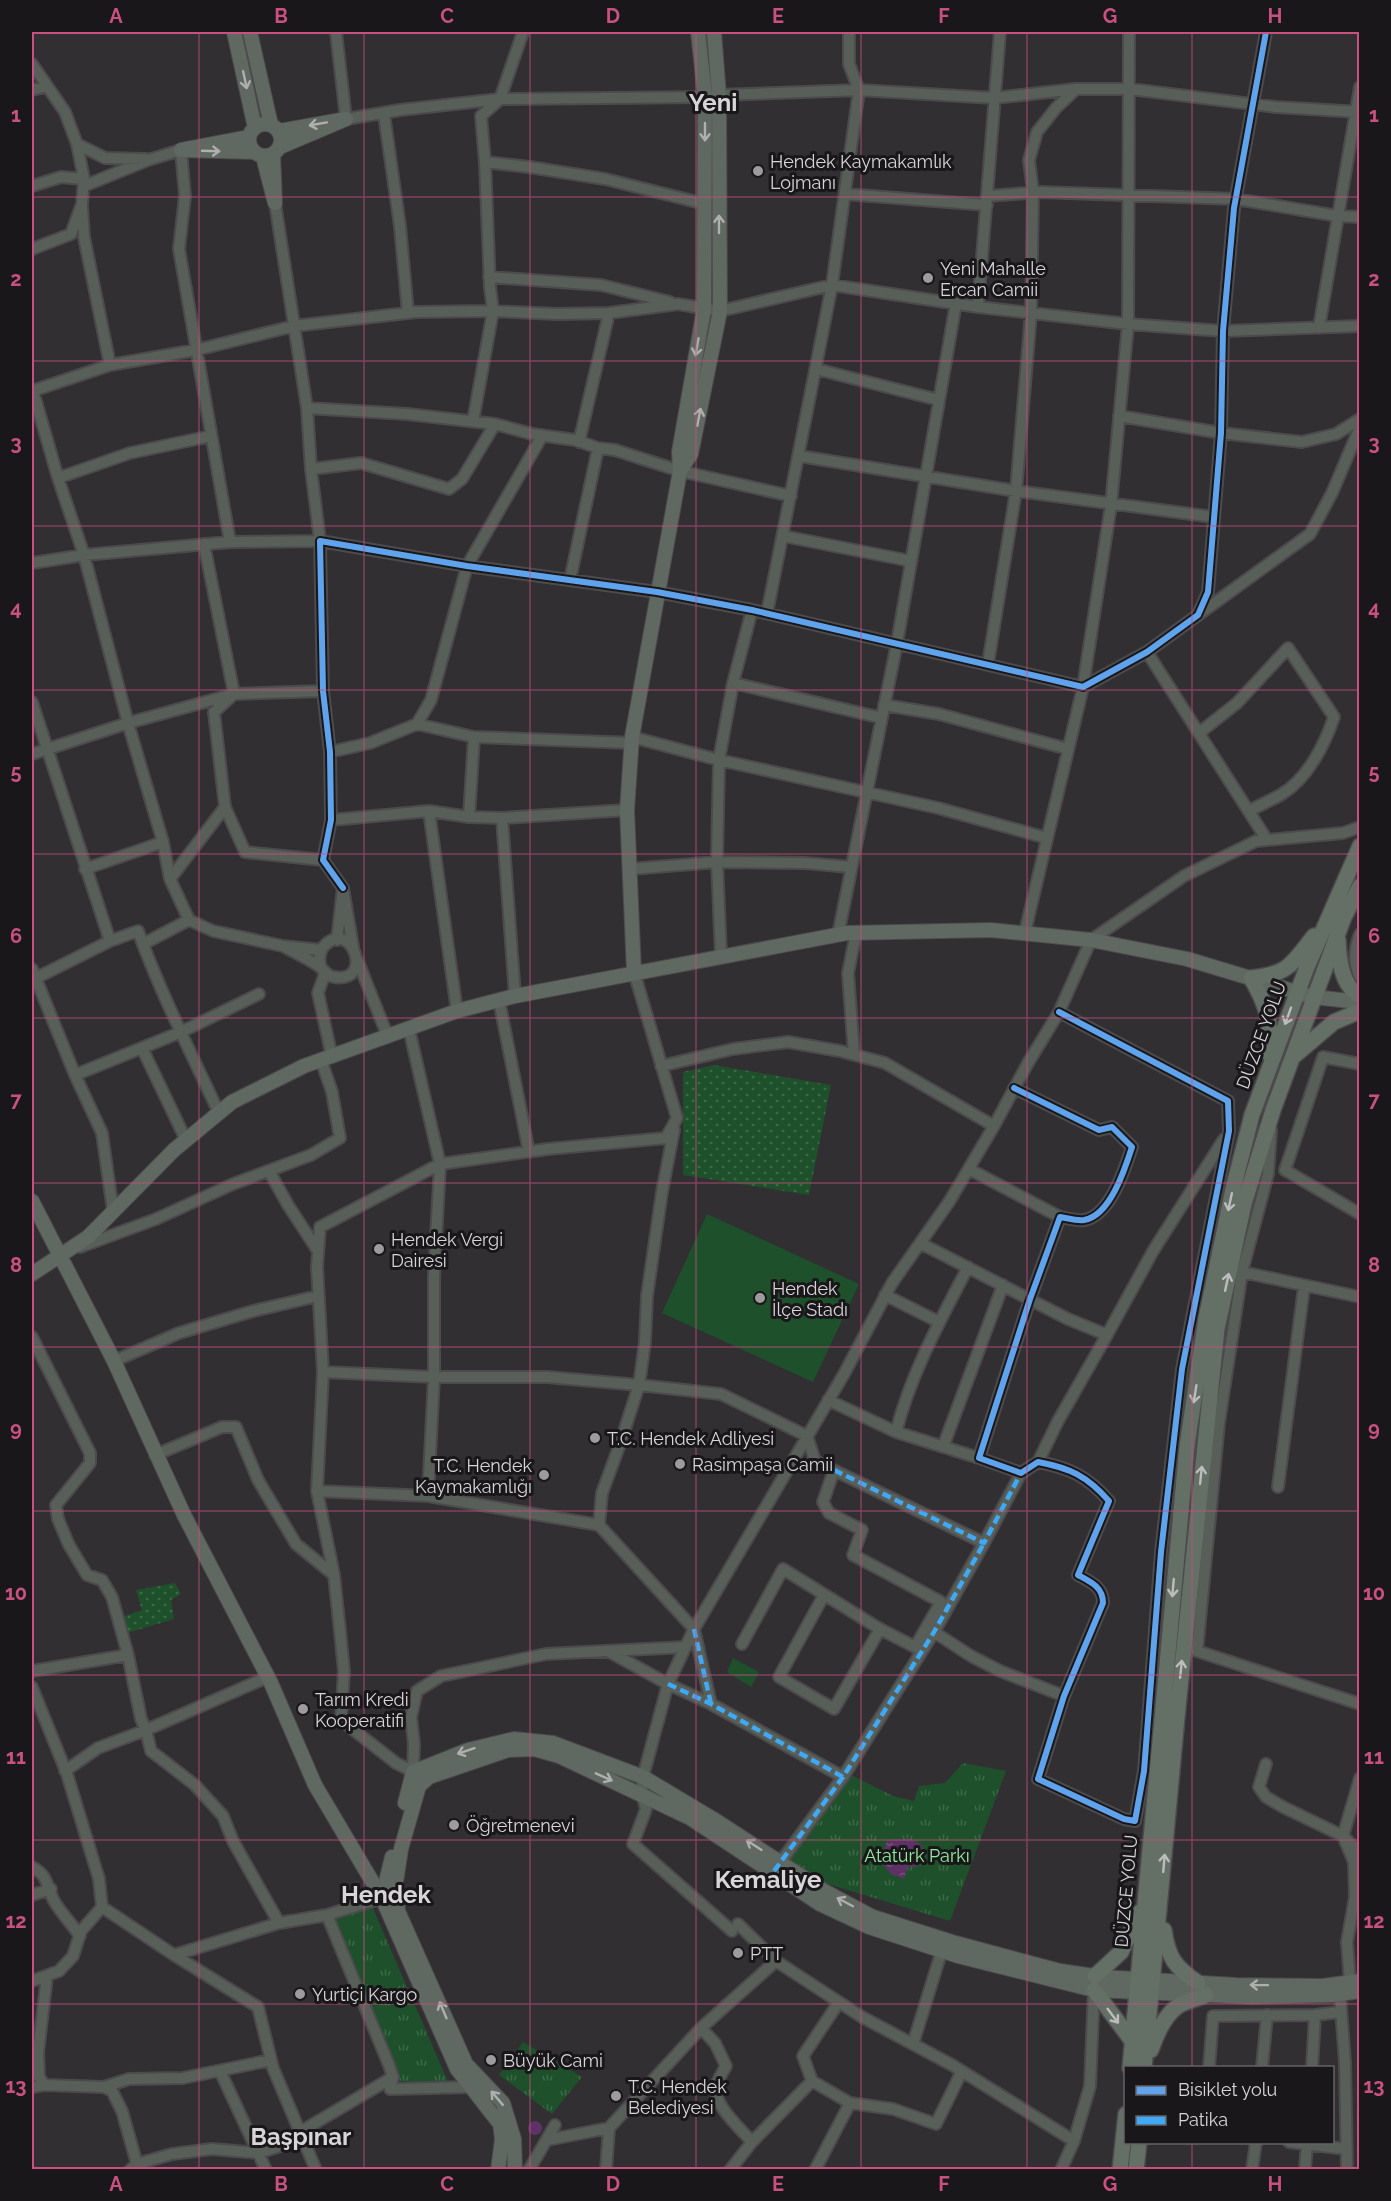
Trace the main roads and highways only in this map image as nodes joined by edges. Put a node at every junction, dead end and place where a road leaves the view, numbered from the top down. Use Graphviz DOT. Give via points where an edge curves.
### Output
graph roads {
  1 [pos="234,32"];
  2 [pos="250,32"];
  3 [pos="698,32"];
  4 [pos="714,32"];
  5 [pos="712,96"];
  6 [pos="275,128"];
  7 [pos="252,132"];
  8 [pos="268,152"];
  9 [pos="274,203"];
  10 [pos="680,471"];
  11 [pos="1359,846"];
  12 [pos="1359,886"];
  13 [pos="1328,920"];
  14 [pos="1338,931"];
  15 [pos="634,972"];
  16 [pos="1251,978"];
  17 [pos="1297,992"];
  18 [pos="1359,996"];
  19 [pos="1313,997"];
  20 [pos="1359,1002"];
  21 [pos="1359,1011"];
  22 [pos="1292,1058"];
  23 [pos="1270,1064"];
  24 [pos="32,1201"];
  25 [pos="58,1255"];
  26 [pos="32,1274"];
  27 [pos="777,1867"];
  28 [pos="382,1898"];
  29 [pos="1145,1898"];
  30 [pos="1160,1903"];
  31 [pos="398,1911"];
  32 [pos="1095,1983"];
  33 [pos="1356,1985"];
  34 [pos="1145,1986"];
  35 [pos="1202,1989"];
  36 [pos="1133,2042"];
  37 [pos="1130,2066"];
  38 [pos="1145,2066"];
  39 [pos="1145,2066"];
  40 [pos="1124,2125"];
  41 [pos="1139,2144"];
  42 [pos="1139,2166"];
  43 [pos="498,2169"];
  44 [pos="514,2169"];
  45 [pos="1120,2169"];
  1 -- 7 [label="main road, one-way"];
  2 -- 6 [label="main road"];
  3 -- 5 [label="main road"];
  4 -- 5 [label="main road"];
  5 -- 10 [label="main road, one-way" via="704,309 679,452"];
  10 -- 5 [label="main road, one-way" via="691,454 720,311"];
  6 -- 7 [label="main road" via="265,124"];
  6 -- 8 [label="main road" via="281,136"];
  8 -- 6 [label="main road, one-way" via="346,119"];
  7 -- 8 [label="main road" via="250,147"];
  7 -- 8 [label="main road, one-way" via="181,150"];
  8 -- 9 [label="main road"];
  10 -- 15 [label="main road" via="632,740 627,810"];
  11 -- 13 [label="highway, DÜZCE YOLU"];
  12 -- 14 [label="highway"];
  13 -- 16 [label="highway" via="1286,969 1275,975"];
  13 -- 17 [label="highway, DÜZCE YOLU"];
  14 -- 18 [label="highway" via="1345,979"];
  14 -- 19 [label="highway"];
  15 -- 16 [label="main road" via="838,935 991,930 1091,940 1187,959"];
  15 -- 25 [label="main road" via="457,1011 304,1066 232,1102 186,1140 88,1237"];
  16 -- 17 [label="main road"];
  16 -- 23 [label="highway" via="1269,1019"];
  17 -- 19 [label="main road"];
  17 -- 23 [label="highway, DÜZCE YOLU, one-way"];
  19 -- 20 [label="main road"];
  19 -- 22 [label="highway"];
  21 -- 22 [label="highway" via="1334,1022"];
  30 -- 22 [label="highway, one-way" via="1217,1329 1244,1204"];
  23 -- 29 [label="highway, DÜZCE YOLU, one-way" via="1233,1189 1206,1318 1187,1446"];
  24 -- 25 [label="main road"];
  25 -- 26 [label="main road"];
  25 -- 28 [label="main road" via="114,1361 184,1515 268,1677 315,1785"];
  27 -- 28 [label="main road, one-way" via="643,1777 553,1743 514,1739 468,1750 413,1772"];
  31 -- 27 [label="main road, one-way" via="396,1882 401,1849 419,1786 429,1777 508,1750 534,1749 559,1756 690,1818"];
  32 -- 27 [label="main road, one-way" via="873,1917"];
  27 -- 32 [label="main road" via="820,1904 869,1927 942,1950"];
  28 -- 31 [label="main road"];
  28 -- 43 [label="main road" via="457,2069 500,2124"];
  29 -- 32 [label="highway" via="1131,1935"];
  29 -- 34 [label="highway, DÜZCE YOLU"];
  30 -- 34 [label="highway"];
  30 -- 35 [label="highway" via="1167,1948 1174,1963"];
  44 -- 31 [label="main road, one-way" via="514,2139 502,2103 466,2064"];
  32 -- 34 [label="main road"];
  32 -- 36 [label="highway, one-way"];
  33 -- 35 [label="main road, one-way"];
  33 -- 35 [label="main road" via="1340,1994 1254,1997"];
  34 -- 35 [label="main road"];
  34 -- 36 [label="highway, DÜZCE YOLU"];
  34 -- 38 [label="highway"];
  35 -- 39 [label="highway" via="1165,2021"];
  36 -- 37 [label="highway, DÜZCE YOLU"];
  40 -- 45 [label="highway"];
  41 -- 42 [label="highway"];
}
